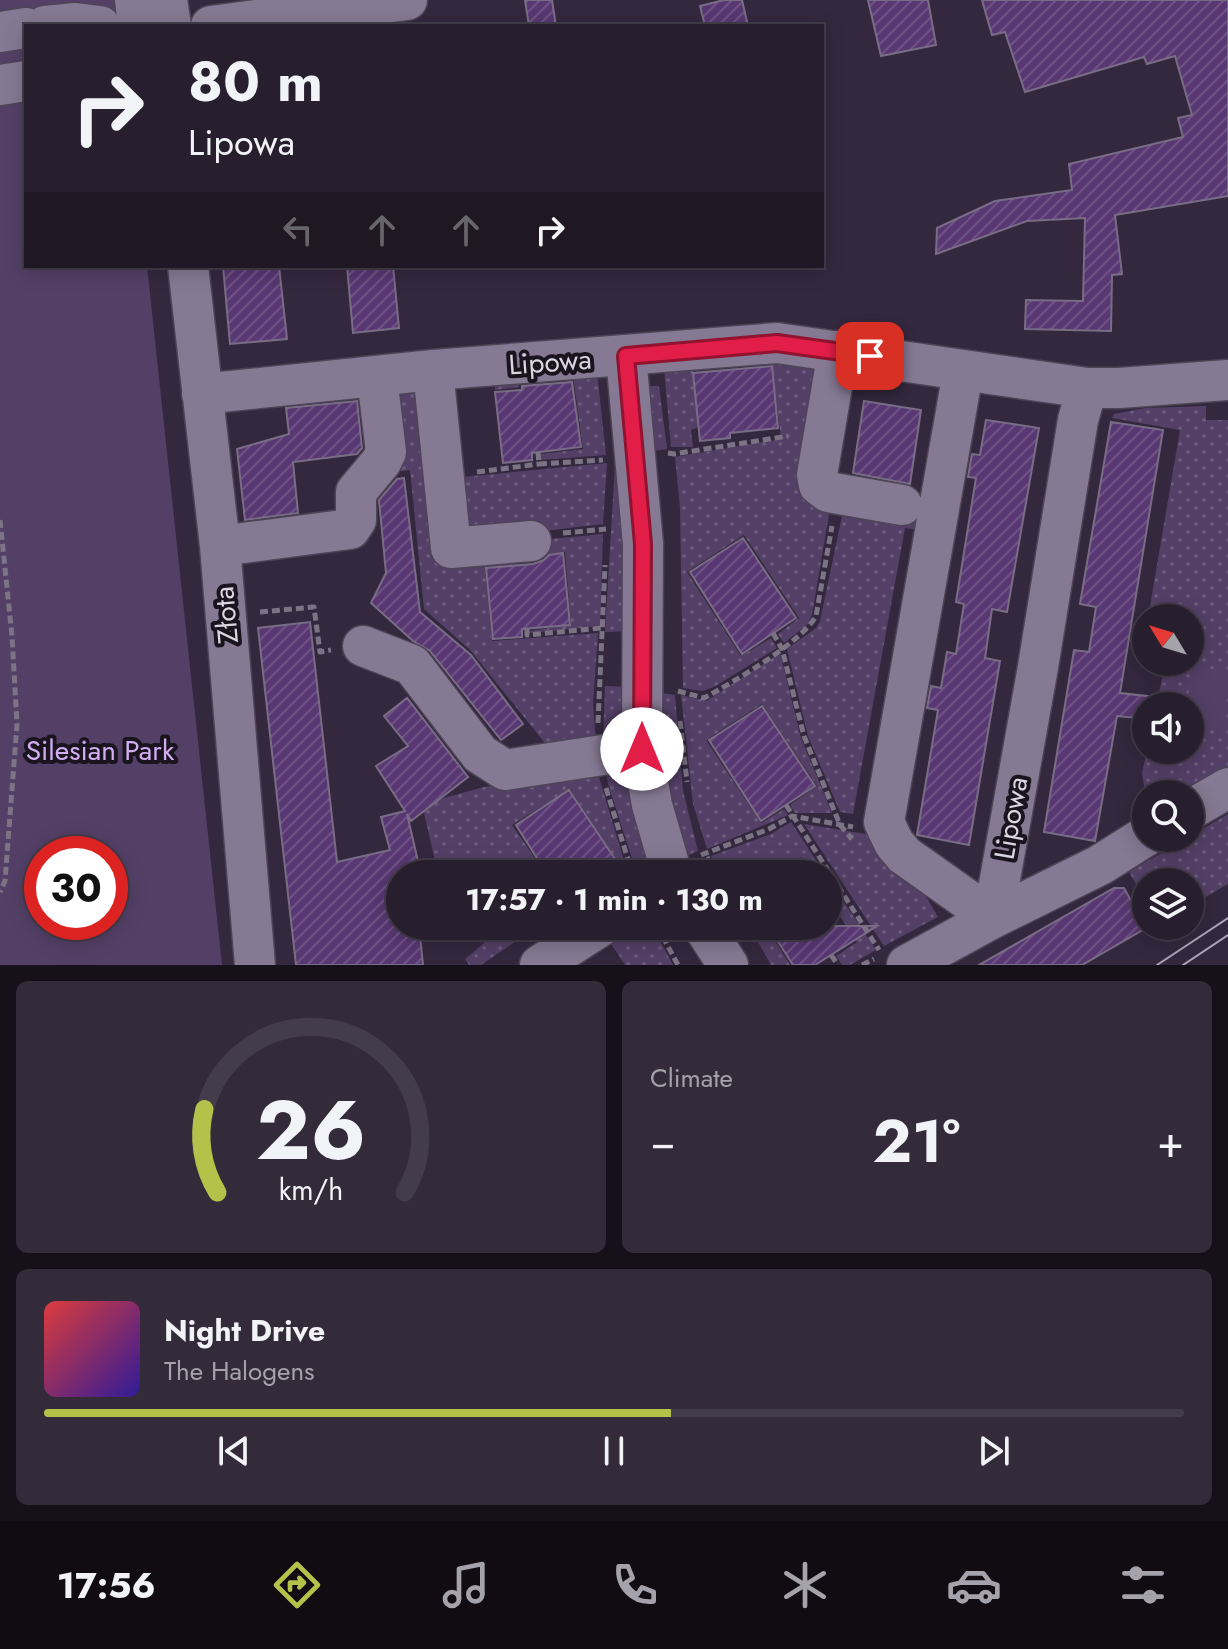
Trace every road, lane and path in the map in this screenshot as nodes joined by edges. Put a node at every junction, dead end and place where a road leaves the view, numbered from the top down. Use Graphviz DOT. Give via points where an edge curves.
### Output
graph roads {
  1 [pos="407,0"];
  2 [pos="138,19"];
  3 [pos="66,24"];
  4 [pos="226,24"];
  5 [pos="24,28"];
  6 [pos="0,32"];
  7 [pos="24,81"];
  8 [pos="0,85"];
  9 [pos="188,268"];
  10 [pos="838,351"];
  11 [pos="626,356"];
  12 [pos="433,370"];
  13 [pos="963,372"];
  14 [pos="377,377"];
  15 [pos="1228,380"];
  16 [pos="1087,388"];
  17 [pos="202,394"];
  18 [pos="825,431"];
  19 [pos="538,452"];
  20 [pos="636,457"];
  21 [pos="539,464"];
  22 [pos="444,477"];
  23 [pos="838,494"];
  24 [pos="902,505"];
  25 [pos="0,520"];
  26 [pos="531,541"];
  27 [pos="220,546"];
  28 [pos="252,612"];
  29 [pos="602,628"];
  30 [pos="527,629"];
  31 [pos="773,633"];
  32 [pos="363,646"];
  33 [pos="782,649"];
  34 [pos="678,691"];
  35 [pos="642,749"];
  36 [pos="1228,788"];
  37 [pos="1204,802"];
  38 [pos="786,805"];
  39 [pos="792,816"];
  40 [pos="840,825"];
  41 [pos="874,838"];
  42 [pos="1132,845"];
  43 [pos="668,860"];
  44 [pos="693,860"];
  45 [pos="0,892"];
  46 [pos="993,918"];
  47 [pos="579,940"];
  48 [pos="665,940"];
  49 [pos="712,940"];
  50 [pos="831,955"];
  51 [pos="895,959"];
  52 [pos="255,965"];
  53 [pos="540,965"];
  54 [pos="678,965"];
  55 [pos="728,965"];
  56 [pos="838,965"];
  1 -- 4 [label="street"];
  2 -- 3 [label="street"];
  5 -- 6 [label="street"];
  7 -- 8 [label="street"];
  9 -- 17 [label="street, Złota"];
  10 -- 11 [label="street, Lipowa" via="777,343"];
  10 -- 13 [label="street, Lipowa"];
  10 -- 18 [label="street"];
  11 -- 12 [label="street, Lipowa"];
  11 -- 20 [label="street"];
  12 -- 14 [label="street, Lipowa"];
  12 -- 22 [label="street"];
  13 -- 16 [label="street, Lipowa"];
  13 -- 41 [label="street" via="884,822"];
  14 -- 17 [label="street, Lipowa"];
  14 -- 27 [label="street" via="386,452 356,492 356,520 350,529"];
  15 -- 16 [label="street, Lipowa"];
  16 -- 46 [label="street, Lipowa"];
  17 -- 27 [label="street, Złota"];
  18 -- 20 [label="path"];
  18 -- 23 [label="street" via="819,485"];
  19 -- 21 [label="path"];
  20 -- 21 [label="path"];
  20 -- 35 [label="street" via="643,544"];
  21 -- 22 [label="path"];
  22 -- 26 [label="street" via="451,548"];
  23 -- 24 [label="street"];
  23 -- 33 [label="path" via="816,616"];
  25 -- 45 [label="path" via="17,724"];
  27 -- 52 [label="street, Złota"];
  28 -- 32 [label="path" via="314,607 317,652"];
  29 -- 30 [label="path" via="527,635"];
  31 -- 33 [label="path"];
  32 -- 35 [label="street" via="412,665 480,754 505,770"];
  33 -- 34 [label="path" via="704,698"];
  33 -- 40 [label="path" via="804,736"];
  35 -- 43 [label="street"];
  36 -- 37 [label="street"];
  38 -- 39 [label="path"];
  39 -- 40 [label="path"];
  39 -- 44 [label="path"];
  39 -- 51 [label="path"];
  40 -- 41 [label="path"];
  40 -- 41 [label="path"];
  41 -- 46 [label="street" via="894,843"];
  42 -- 46 [label="street, Lipowa"];
  46 -- 51 [label="street, Lipowa"];
  47 -- 53 [label="street"];
  48 -- 54 [label="path"];
  49 -- 55 [label="street"];
  50 -- 56 [label="path"];
}
